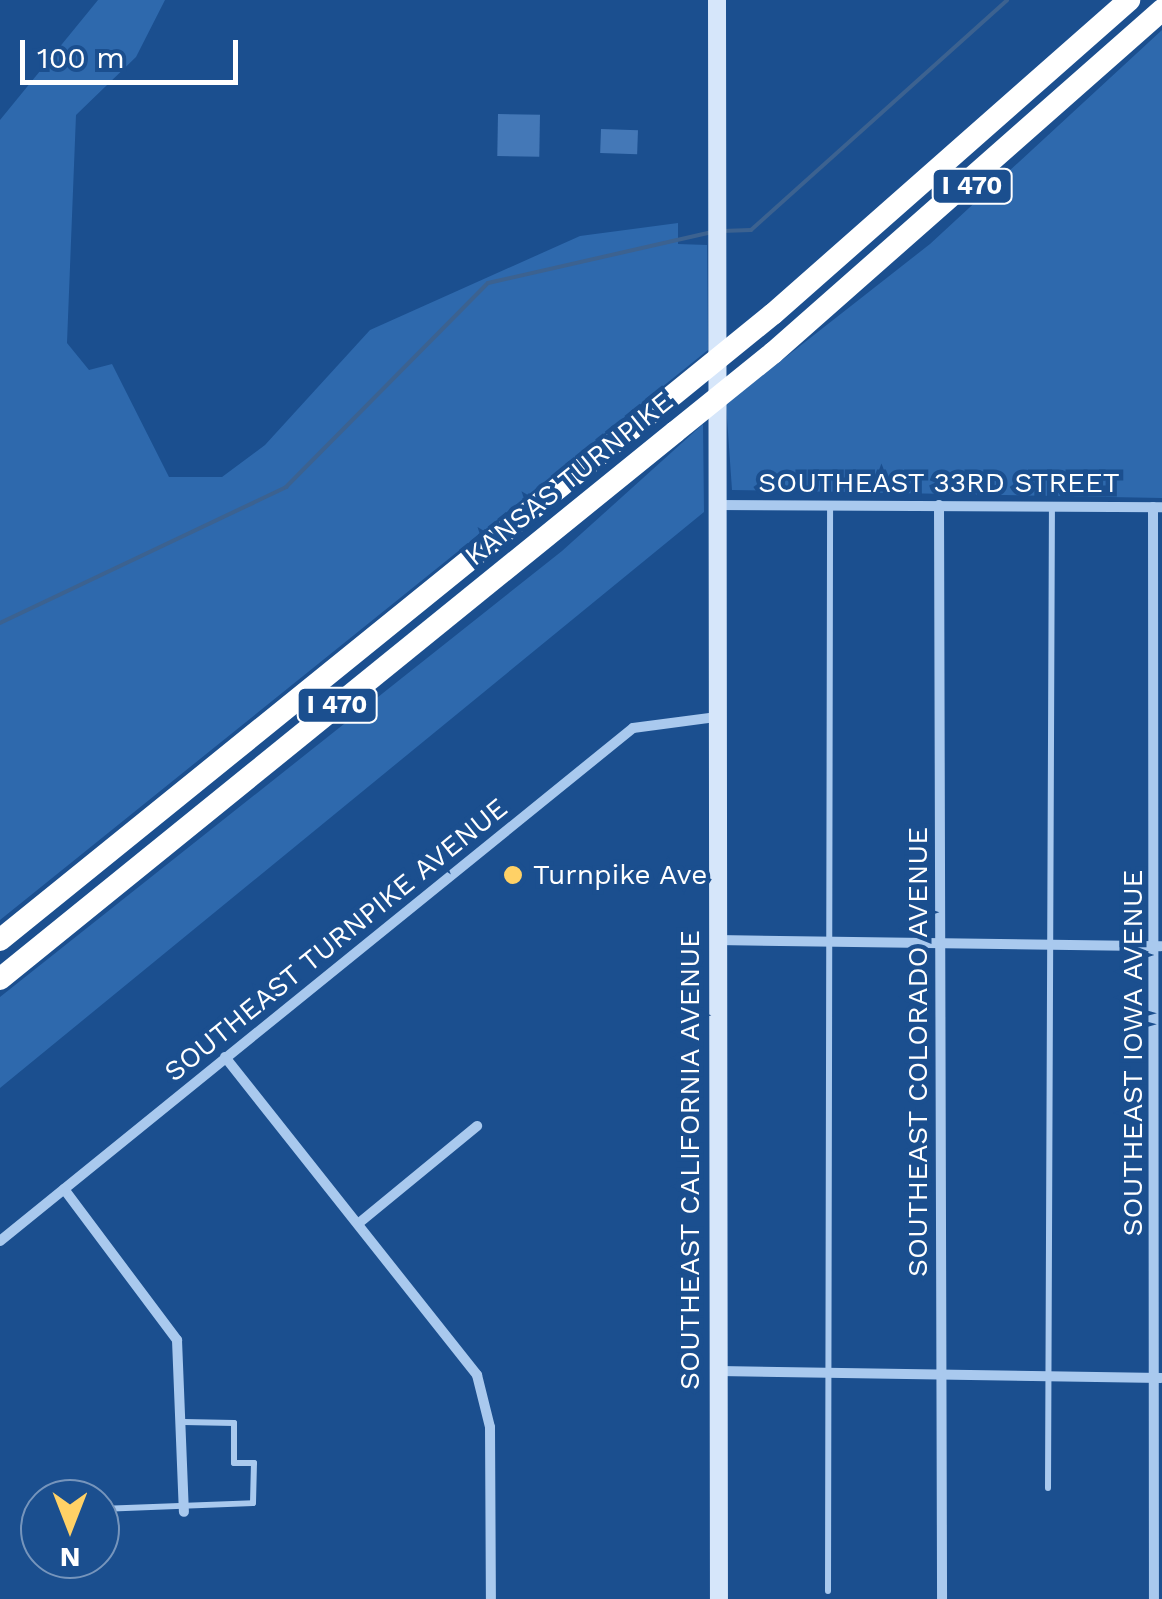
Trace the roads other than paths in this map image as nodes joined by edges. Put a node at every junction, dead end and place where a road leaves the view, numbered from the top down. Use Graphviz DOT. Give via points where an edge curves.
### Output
graph roads {
  1 [pos="716,0"];
  2 [pos="1129,0"];
  3 [pos="1162,10"];
  4 [pos="830,504"];
  5 [pos="938,504"];
  6 [pos="716,505"];
  7 [pos="1052,506"];
  8 [pos="1158,507"];
  9 [pos="717,717"];
  10 [pos="0,940"];
  11 [pos="717,940"];
  12 [pos="832,941"];
  13 [pos="940,943"];
  14 [pos="1047,944"];
  15 [pos="1159,946"];
  16 [pos="0,978"];
  17 [pos="226,1057"];
  18 [pos="477,1126"];
  19 [pos="64,1189"];
  20 [pos="359,1223"];
  21 [pos="0,1241"];
  22 [pos="831,1371"];
  23 [pos="719,1372"];
  24 [pos="941,1376"];
  25 [pos="1048,1377"];
  26 [pos="1159,1378"];
  27 [pos="184,1422"];
  28 [pos="1048,1488"];
  29 [pos="120,1510"];
  30 [pos="184,1512"];
  31 [pos="1158,1575"];
  32 [pos="828,1591"];
  33 [pos="492,1599"];
  34 [pos="719,1599"];
  35 [pos="942,1599"];
  36 [pos="1154,1599"];
  1 -- 6 [label="main road, SOUTHEAST CALIFORNIA AVENUE"];
  2 -- 10 [label="highway, KANSAS TURNPIKE / I 470, bridge" via="773,314"];
  3 -- 16 [label="highway, KANSAS TURNPIKE / I 470, bridge" via="773,352"];
  4 -- 5 [label="street, SOUTHEAST 33RD STREET"];
  4 -- 6 [label="street, SOUTHEAST 33RD STREET"];
  4 -- 12 [label="lane"];
  5 -- 7 [label="street, SOUTHEAST 33RD STREET"];
  5 -- 13 [label="street, SOUTHEAST COLORADO AVENUE"];
  6 -- 9 [label="main road, SOUTHEAST CALIFORNIA AVENUE"];
  7 -- 8 [label="street, SOUTHEAST 33RD STREET"];
  7 -- 14 [label="lane"];
  8 -- 15 [label="street, SOUTHEAST IOWA AVENUE"];
  9 -- 11 [label="main road, SOUTHEAST CALIFORNIA AVENUE"];
  9 -- 17 [label="street, SOUTHEAST TURNPIKE AVENUE" via="633,728"];
  11 -- 12 [label="street"];
  11 -- 23 [label="main road, SOUTHEAST CALIFORNIA AVENUE"];
  12 -- 13 [label="street"];
  12 -- 22 [label="lane"];
  13 -- 14 [label="street"];
  13 -- 24 [label="street, SOUTHEAST COLORADO AVENUE"];
  14 -- 15 [label="street"];
  14 -- 25 [label="lane"];
  15 -- 26 [label="street, SOUTHEAST IOWA AVENUE"];
  17 -- 19 [label="street, SOUTHEAST TURNPIKE AVENUE"];
  17 -- 20 [label="street"];
  18 -- 20 [label="street"];
  19 -- 21 [label="street, SOUTHEAST TURNPIKE AVENUE"];
  19 -- 27 [label="street" via="169,1324 182,1360"];
  20 -- 33 [label="street" via="482,1386"];
  22 -- 23 [label="street"];
  22 -- 24 [label="street"];
  22 -- 32 [label="lane"];
  23 -- 34 [label="main road, SOUTHEAST CALIFORNIA AVENUE"];
  24 -- 25 [label="street"];
  24 -- 35 [label="street, SOUTHEAST COLORADO AVENUE"];
  25 -- 26 [label="street"];
  25 -- 28 [label="lane"];
  26 -- 31 [label="street, SOUTHEAST IOWA AVENUE"];
  27 -- 30 [label="street"];
  27 -- 30 [label="lane" via="234,1423 234,1463 254,1463 253,1503"];
  29 -- 30 [label="lane"];
  31 -- 36 [label="street, SOUTHEAST IOWA AVENUE"];
}
